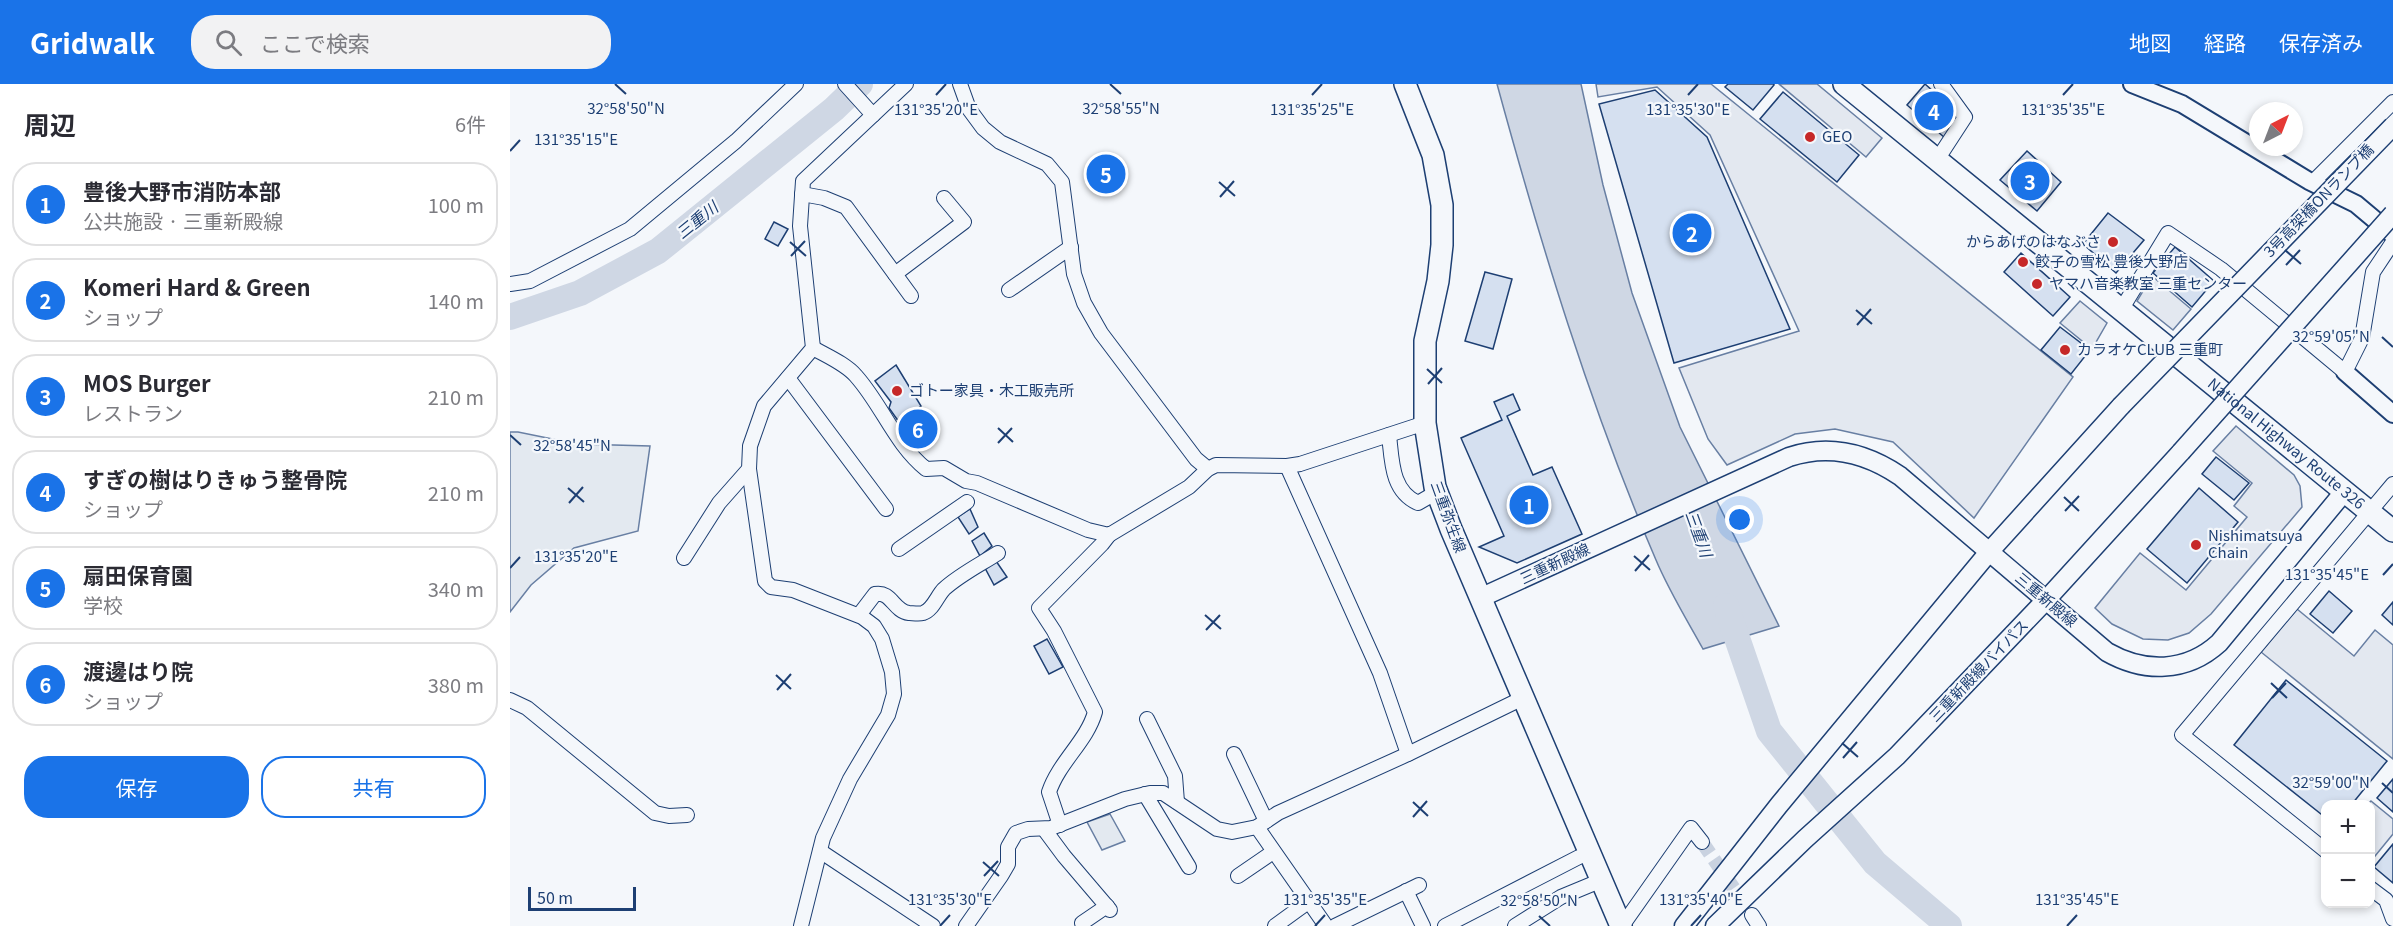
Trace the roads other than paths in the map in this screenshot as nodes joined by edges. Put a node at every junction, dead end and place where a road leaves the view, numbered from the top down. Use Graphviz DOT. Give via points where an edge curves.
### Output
graph roads {
  1 [pos="796,84"];
  2 [pos="846,84"];
  3 [pos="906,84"];
  4 [pos="960,84"];
  5 [pos="1405,84"];
  6 [pos="1844,84"];
  7 [pos="1941,84"];
  8 [pos="2132,84"];
  9 [pos="2393,102"];
  10 [pos="870,113"];
  11 [pos="2393,126"];
  12 [pos="1937,160"];
  13 [pos="2312,183"];
  14 [pos="802,194"];
  15 [pos="944,198"];
  16 [pos="2393,214"];
  17 [pos="2393,235"];
  18 [pos="2393,242"];
  19 [pos="1071,247"];
  20 [pos="895,274"];
  21 [pos="510,284"];
  22 [pos="1010,290"];
  23 [pos="911,296"];
  24 [pos="2121,310"];
  25 [pos="813,348"];
  26 [pos="2345,372"];
  27 [pos="788,378"];
  28 [pos="2393,414"];
  29 [pos="1425,423"];
  30 [pos="1389,435"];
  31 [pos="1287,466"];
  32 [pos="749,469"];
  33 [pos="1208,469"];
  34 [pos="2393,484"];
  35 [pos="1437,492"];
  36 [pos="2344,492"];
  37 [pos="966,501"];
  38 [pos="886,508"];
  39 [pos="2369,512"];
  40 [pos="2393,531"];
  41 [pos="1109,535"];
  42 [pos="899,549"];
  43 [pos="1989,552"];
  44 [pos="998,553"];
  45 [pos="684,558"];
  46 [pos="1480,598"];
  47 [pos="2046,600"];
  48 [pos="859,615"];
  49 [pos="1523,698"];
  50 [pos="510,700"];
  51 [pos="1147,719"];
  52 [pos="1234,754"];
  53 [pos="1408,754"];
  54 [pos="1145,794"];
  55 [pos="1177,802"];
  56 [pos="687,815"];
  57 [pos="1262,824"];
  58 [pos="1060,825"];
  59 [pos="1044,828"];
  60 [pos="1702,842"];
  61 [pos="2321,848"];
  62 [pos="820,851"];
  63 [pos="1273,852"];
  64 [pos="1590,853"];
  65 [pos="1189,867"];
  66 [pos="1238,876"];
  67 [pos="1602,880"];
  68 [pos="1419,885"];
  69 [pos="1406,891"];
  70 [pos="2375,892"];
  71 [pos="1308,902"];
  72 [pos="2393,918"];
  73 [pos="1082,923"];
  74 [pos="801,926"];
  75 [pos="933,926"];
  76 [pos="966,926"];
  77 [pos="1275,926"];
  78 [pos="1326,926"];
  79 [pos="1335,926"];
  80 [pos="1423,926"];
  81 [pos="1445,926"];
  82 [pos="1515,926"];
  83 [pos="1622,926"];
  84 [pos="1684,926"];
  85 [pos="1715,926"];
  1 -- 21 [label="street" via="736,141 630,229 530,281"];
  2 -- 10 [label="street"];
  3 -- 10 [label="street"];
  4 -- 19 [label="street" via="969,109 983,128 1000,142 1047,164 1062,182"];
  5 -- 29 [label="main road, 三重弥生線" via="1433,155 1443,223 1438,281 1425,341"];
  6 -- 12 [label="main road, National Highway Route 326"];
  7 -- 12 [label="street" via="1965,117"];
  8 -- 13 [label="street" via="2182,104"];
  9 -- 13 [label="street"];
  10 -- 14 [label="street" via="803,181"];
  11 -- 43 [label="main road, 3号高架橋ONランプ橋, bridge" via="2121,406"];
  12 -- 24 [label="main road, National Highway Route 326"];
  13 -- 17 [label="street" via="2356,204"];
  14 -- 20 [label="street" via="846,207"];
  14 -- 25 [label="street" via="800,226"];
  15 -- 20 [label="street" via="963,222"];
  16 -- 47 [label="main road, 三重新殿線バイパス, bridge"];
  18 -- 26 [label="street" via="2373,272 2362,338"];
  19 -- 22 [label="street"];
  19 -- 33 [label="street" via="1074,274 1084,303 1101,333 1196,459"];
  20 -- 23 [label="street"];
  24 -- 26 [label="street" via="2168,233 2221,269"];
  24 -- 36 [label="main road, National Highway Route 326"];
  25 -- 27 [label="street"];
  25 -- 41 [label="street" via="855,375 904,445 926,469 944,468 966,481"];
  26 -- 28 [label="street"];
  27 -- 32 [label="street" via="760,415 750,446"];
  27 -- 38 [label="street"];
  29 -- 30 [label="street"];
  29 -- 35 [label="main road, 三重弥生線"];
  30 -- 31 [label="street"];
  30 -- 35 [label="street" via="1394,476 1409,499 1418,503"];
  31 -- 33 [label="street" via="1216,465"];
  31 -- 53 [label="street" via="1380,674"];
  32 -- 45 [label="street" via="719,502"];
  32 -- 48 [label="street" via="765,580 771,587 793,590"];
  33 -- 41 [label="street" via="1189,487"];
  34 -- 39 [label="street"];
  35 -- 46 [label="main road, 三重弥生線"];
  36 -- 39 [label="main road, National Highway Route 326"];
  36 -- 47 [label="main road, 三重新殿線" via="2219,643 2183,664 2145,667 2121,660"];
  37 -- 42 [label="street"];
  39 -- 40 [label="main road, National Highway Route 326"];
  39 -- 61 [label="street" via="2182,735"];
  41 -- 58 [label="street" via="1039,609 1095,711 1091,726 1050,792"];
  43 -- 46 [label="main road, 三重新殿線" via="1882,465 1849,453 1816,450 1800,453 1709,493"];
  43 -- 47 [label="main road, 三重新殿線"];
  43 -- 84 [label="main road"];
  44 -- 48 [label="street" via="944,589 923,613 899,610 881,593 875,594"];
  46 -- 49 [label="main road, 三重弥生線"];
  47 -- 85 [label="main road, 三重新殿線バイパス" via="1897,756"];
  48 -- 62 [label="street" via="874,626 882,639 894,694 888,715 850,779"];
  49 -- 53 [label="street"];
  49 -- 64 [label="main road, 三重弥生線"];
  50 -- 56 [label="street" via="527,708 655,813"];
  51 -- 55 [label="street" via="1175,776"];
  52 -- 57 [label="street"];
  53 -- 57 [label="street" via="1278,813"];
  54 -- 55 [label="street" via="1163,793"];
  54 -- 58 [label="street"];
  54 -- 65 [label="street"];
  55 -- 57 [label="street" via="1217,829 1232,832"];
  57 -- 63 [label="street"];
  58 -- 59 [label="street"];
  59 -- 73 [label="street" via="1108,908"];
  59 -- 76 [label="street" via="1016,833 1008,847 1008,864 1002,876"];
  60 -- 83 [label="street" via="1691,828"];
  62 -- 74 [label="street"];
  62 -- 75 [label="street"];
  63 -- 66 [label="street"];
  63 -- 71 [label="street"];
  64 -- 67 [label="main road, 三重弥生線"];
  64 -- 81 [label="street"];
  67 -- 82 [label="street" via="1561,897"];
  67 -- 83 [label="main road, 三重弥生線"];
  68 -- 69 [label="street"];
  69 -- 79 [label="street"];
  69 -- 80 [label="street"];
  70 -- 72 [label="street" via="2386,900"];
  71 -- 77 [label="street"];
  71 -- 78 [label="street"];
}
